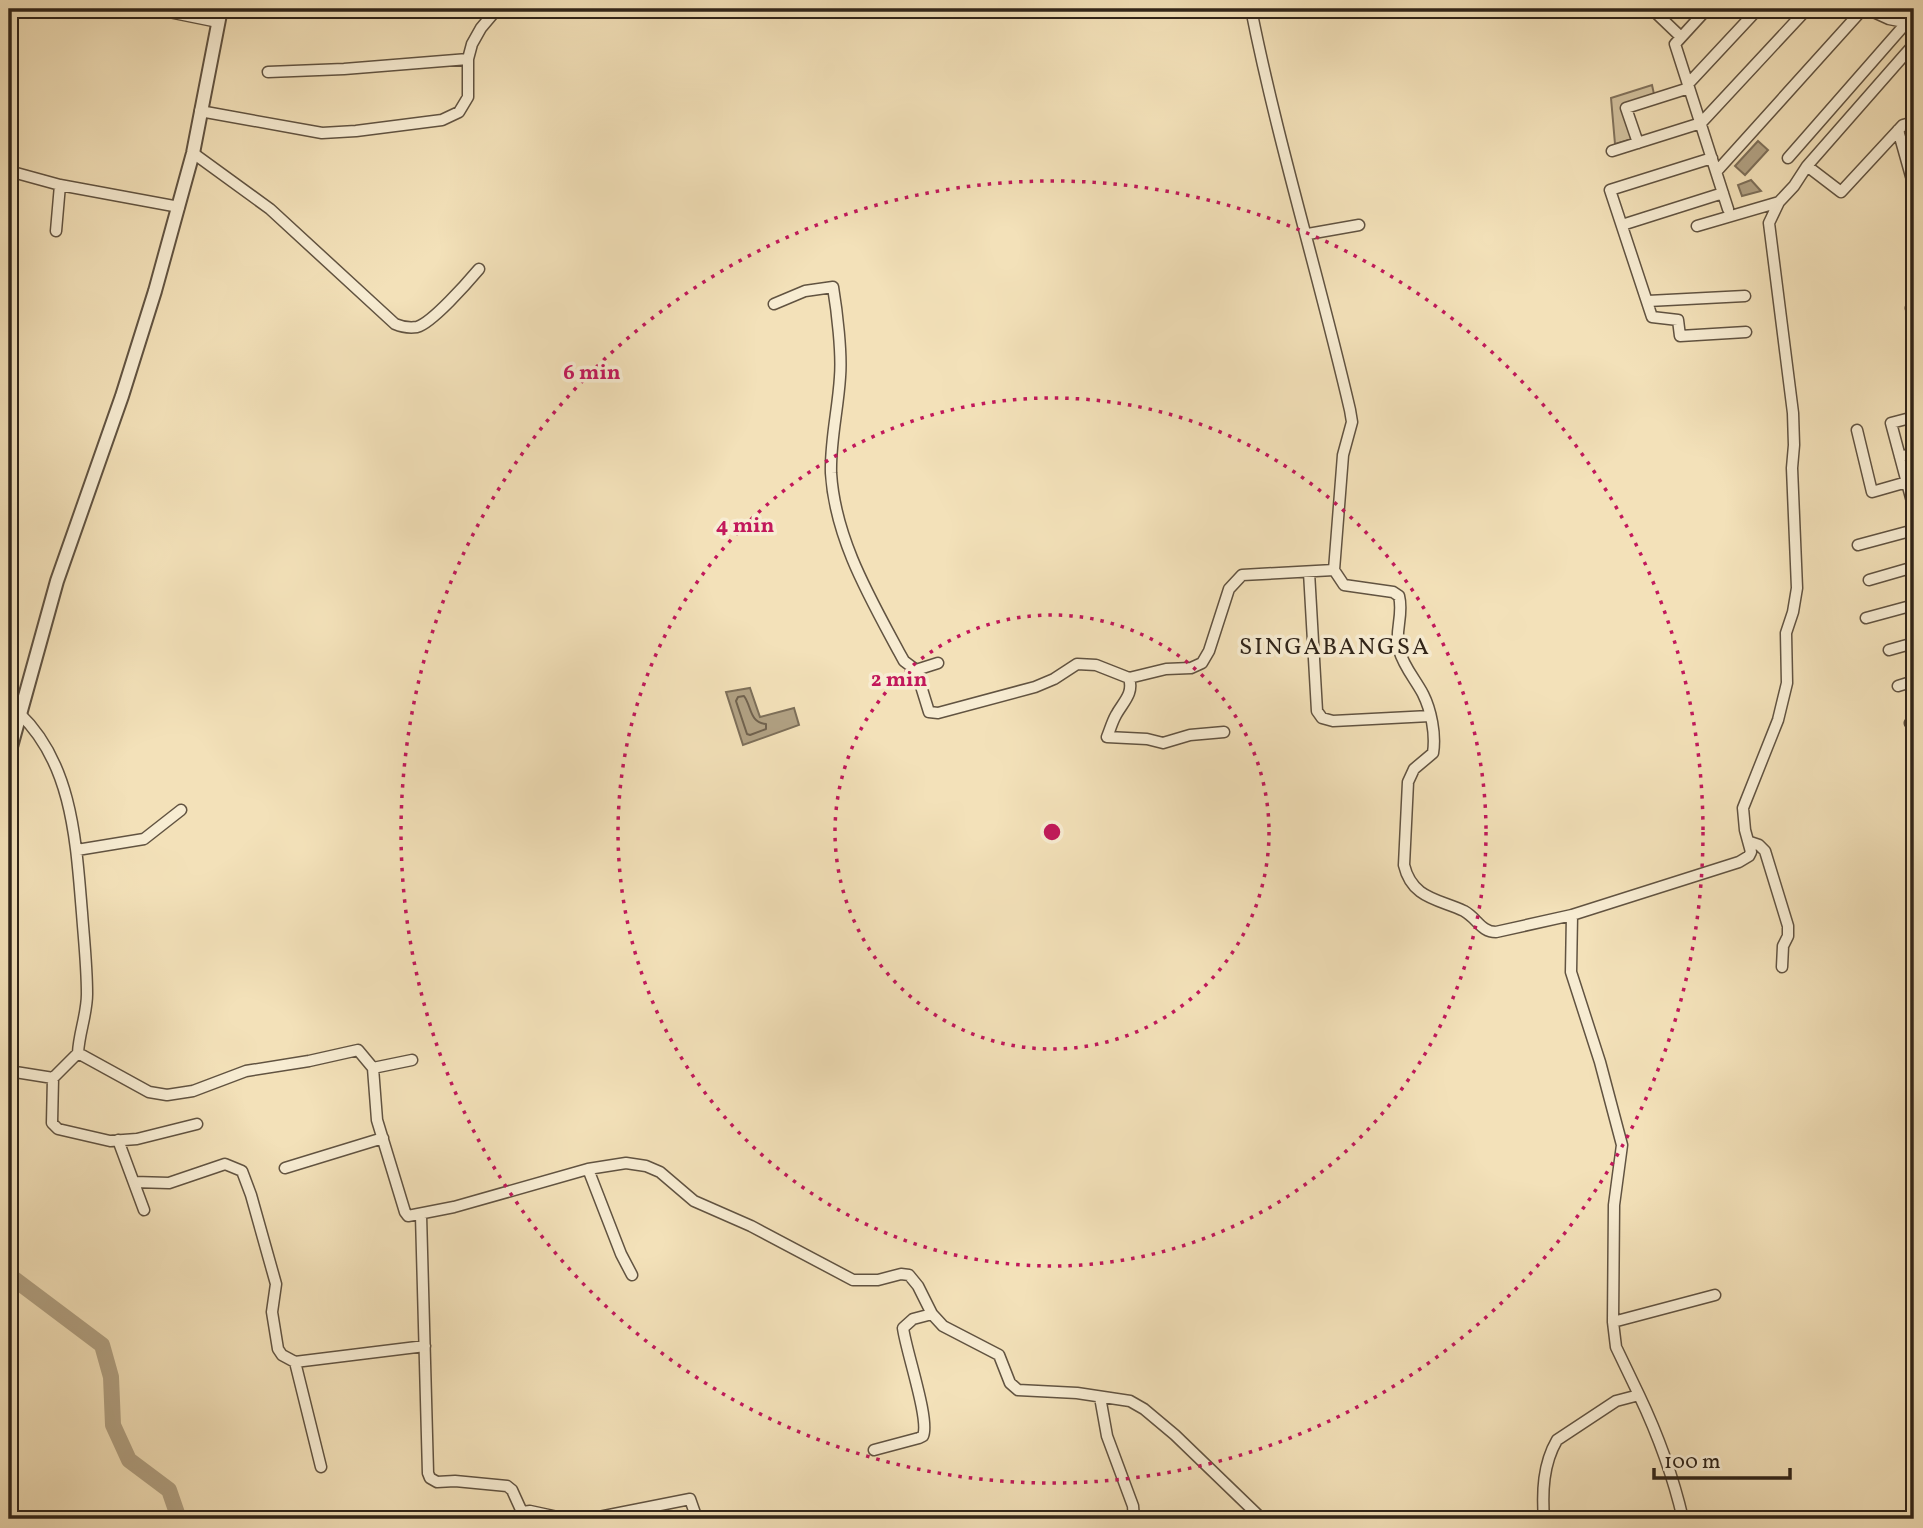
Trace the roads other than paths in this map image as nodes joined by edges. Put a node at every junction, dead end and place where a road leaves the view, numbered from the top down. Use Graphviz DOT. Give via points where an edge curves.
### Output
graph roads {
  1 [pos="154,9"];
  2 [pos="221,9"];
  3 [pos="497,9"];
  4 [pos="1251,9"];
  5 [pos="1707,9"];
  6 [pos="1758,9"];
  7 [pos="1807,9"];
  8 [pos="1865,9"];
  9 [pos="1889,9"];
  10 [pos="1913,9"];
  11 [pos="1657,14"];
  12 [pos="218,22"];
  13 [pos="1911,23"];
  14 [pos="1681,37"];
  15 [pos="1914,44"];
  16 [pos="468,59"];
  17 [pos="268,72"];
  18 [pos="1689,86"];
  19 [pos="200,111"];
  20 [pos="1914,113"];
  21 [pos="1914,122"];
  22 [pos="1701,123"];
  23 [pos="1900,128"];
  24 [pos="1638,143"];
  25 [pos="1612,151"];
  26 [pos="192,153"];
  27 [pos="1712,158"];
  28 [pos="1788,158"];
  29 [pos="1807,166"];
  30 [pos="9,170"];
  31 [pos="1717,171"];
  32 [pos="60,185"];
  33 [pos="1914,187"];
  34 [pos="1723,193"];
  35 [pos="1779,202"];
  36 [pos="179,206"];
  37 [pos="1728,209"];
  38 [pos="1359,225"];
  39 [pos="1622,225"];
  40 [pos="1697,226"];
  41 [pos="56,231"];
  42 [pos="1307,234"];
  43 [pos="479,269"];
  44 [pos="1745,296"];
  45 [pos="1648,301"];
  46 [pos="774,304"];
  47 [pos="1914,307"];
  48 [pos="1914,319"];
  49 [pos="1746,332"];
  50 [pos="1914,416"];
  51 [pos="1857,430"];
  52 [pos="1914,453"];
  53 [pos="1900,457"];
  54 [pos="1907,482"];
  55 [pos="1912,493"];
  56 [pos="1914,509"];
  57 [pos="1914,530"];
  58 [pos="1858,545"];
  59 [pos="1914,568"];
  60 [pos="1334,570"];
  61 [pos="1309,572"];
  62 [pos="1869,579"];
  63 [pos="1914,605"];
  64 [pos="1866,618"];
  65 [pos="1914,643"];
  66 [pos="1889,650"];
  67 [pos="938,663"];
  68 [pos="916,670"];
  69 [pos="1129,678"];
  70 [pos="1914,681"];
  71 [pos="1898,686"];
  72 [pos="19,713"];
  73 [pos="1430,716"];
  74 [pos="1224,732"];
  75 [pos="9,754"];
  76 [pos="181,810"];
  77 [pos="1750,842"];
  78 [pos="77,850"];
  79 [pos="1572,915"];
  80 [pos="1782,967"];
  81 [pos="78,1053"];
  82 [pos="412,1060"];
  83 [pos="373,1068"];
  84 [pos="9,1071"];
  85 [pos="53,1078"];
  86 [pos="197,1124"];
  87 [pos="383,1138"];
  88 [pos="118,1140"];
  89 [pos="285,1168"];
  90 [pos="588,1169"];
  91 [pos="134,1182"];
  92 [pos="144,1210"];
  93 [pos="421,1215"];
  94 [pos="632,1275"];
  95 [pos="1716,1295"];
  96 [pos="932,1314"];
  97 [pos="1613,1322"];
  98 [pos="425,1346"];
  99 [pos="295,1362"];
  100 [pos="1639,1395"];
  101 [pos="1100,1396"];
  102 [pos="874,1450"];
  103 [pos="321,1467"];
  104 [pos="520,1516"];
  105 [pos="567,1519"];
  106 [pos="589,1519"];
  107 [pos="697,1519"];
  108 [pos="1134,1519"];
  109 [pos="1262,1519"];
  110 [pos="1544,1519"];
  111 [pos="1683,1519"];
  1 -- 12 [label="street"];
  2 -- 12 [label="street"];
  3 -- 16 [label="street" via="481,28"];
  4 -- 42 [label="street"];
  5 -- 14 [label="street"];
  6 -- 18 [label="street"];
  7 -- 22 [label="street"];
  8 -- 13 [label="street"];
  8 -- 31 [label="street"];
  9 -- 13 [label="street"];
  10 -- 13 [label="street"];
  11 -- 14 [label="street"];
  12 -- 19 [label="street"];
  13 -- 28 [label="street"];
  14 -- 18 [label="street" via="1675,44"];
  15 -- 29 [label="street"];
  16 -- 17 [label="street"];
  16 -- 19 [label="street" via="468,97 458,112 442,120 322,133"];
  18 -- 22 [label="street"];
  18 -- 24 [label="street" via="1626,108"];
  19 -- 26 [label="street"];
  20 -- 23 [label="street"];
  21 -- 23 [label="street"];
  22 -- 24 [label="street"];
  22 -- 27 [label="street"];
  23 -- 29 [label="street" via="1841,192"];
  23 -- 33 [label="street"];
  24 -- 25 [label="street"];
  26 -- 36 [label="street"];
  26 -- 43 [label="street" via="270,209 395,324 421,326"];
  27 -- 31 [label="street"];
  27 -- 39 [label="street" via="1610,190"];
  29 -- 35 [label="street"];
  30 -- 32 [label="street"];
  31 -- 34 [label="street"];
  32 -- 36 [label="street"];
  32 -- 41 [label="street"];
  34 -- 37 [label="street"];
  34 -- 39 [label="street"];
  35 -- 40 [label="street"];
  35 -- 77 [label="street" via="1769,231 1793,413 1797,588 1786,633 1787,683 1778,720 1743,808"];
  36 -- 72 [label="street"];
  38 -- 42 [label="street"];
  39 -- 45 [label="street"];
  42 -- 60 [label="street" via="1352,422 1343,455"];
  44 -- 45 [label="street"];
  45 -- 49 [label="street" via="1653,317 1678,320 1680,336"];
  46 -- 68 [label="street" via="805,291 833,287 841,376 831,474 838,517 864,588 904,661"];
  47 -- 48 [label="street"];
  50 -- 53 [label="street" via="1891,423"];
  51 -- 54 [label="street" via="1872,492"];
  52 -- 53 [label="street"];
  53 -- 54 [label="street"];
  54 -- 55 [label="street"];
  55 -- 56 [label="street"];
  57 -- 58 [label="street"];
  59 -- 62 [label="street"];
  60 -- 61 [label="street"];
  60 -- 73 [label="street" via="1344,585 1399,596 1399,650"];
  61 -- 69 [label="street" via="1242,575 1229,589 1202,663"];
  61 -- 73 [label="street" via="1317,711 1322,718"];
  63 -- 64 [label="street"];
  65 -- 66 [label="street"];
  67 -- 68 [label="street"];
  68 -- 69 [label="street" via="929,712 934,714 1035,687 1077,664 1096,665"];
  69 -- 74 [label="street" via="1128,700 1107,737 1163,743"];
  70 -- 71 [label="street"];
  72 -- 75 [label="street"];
  72 -- 78 [label="street" via="47,746 63,783"];
  73 -- 79 [label="street" via="1433,753 1414,769 1408,782 1404,865 1411,881 1432,900 1463,911 1488,932"];
  76 -- 78 [label="street" via="144,839"];
  77 -- 79 [label="street" via="1749,856 1739,862"];
  77 -- 80 [label="street" via="1765,851 1788,926"];
  78 -- 81 [label="street" via="87,996"];
  79 -- 97 [label="street" via="1572,972 1622,1145 1614,1205"];
  81 -- 83 [label="street" via="149,1092 167,1095 193,1091 246,1070 353,1049"];
  81 -- 85 [label="street"];
  82 -- 83 [label="street"];
  83 -- 87 [label="street" via="377,1121"];
  84 -- 85 [label="street"];
  85 -- 88 [label="street" via="52,1123 58,1129"];
  86 -- 88 [label="street"];
  87 -- 89 [label="street"];
  87 -- 93 [label="street" via="405,1212"];
  88 -- 91 [label="street"];
  90 -- 93 [label="street"];
  90 -- 94 [label="street"];
  90 -- 96 [label="street" via="626,1163 654,1169 694,1201 853,1280 909,1275"];
  91 -- 92 [label="street"];
  91 -- 99 [label="street" via="169,1183 226,1164 242,1171 276,1284 272,1312 278,1349"];
  93 -- 98 [label="street"];
  95 -- 97 [label="street"];
  96 -- 101 [label="street" via="949,1330 999,1355 1010,1383 1018,1390"];
  96 -- 102 [label="street" via="913,1319 903,1328 926,1430 919,1438"];
  97 -- 100 [label="street" via="1616,1347"];
  98 -- 99 [label="street"];
  98 -- 104 [label="street" via="430,1478 507,1486"];
  99 -- 103 [label="street"];
  100 -- 110 [label="street" via="1616,1401 1557,1440 1542,1488"];
  100 -- 111 [label="street" via="1661,1444"];
  101 -- 108 [label="street" via="1107,1436"];
  101 -- 109 [label="street" via="1130,1401 1144,1409"];
  104 -- 105 [label="street" via="530,1511"];
  106 -- 107 [label="street" via="684,1498 690,1499"];
}
